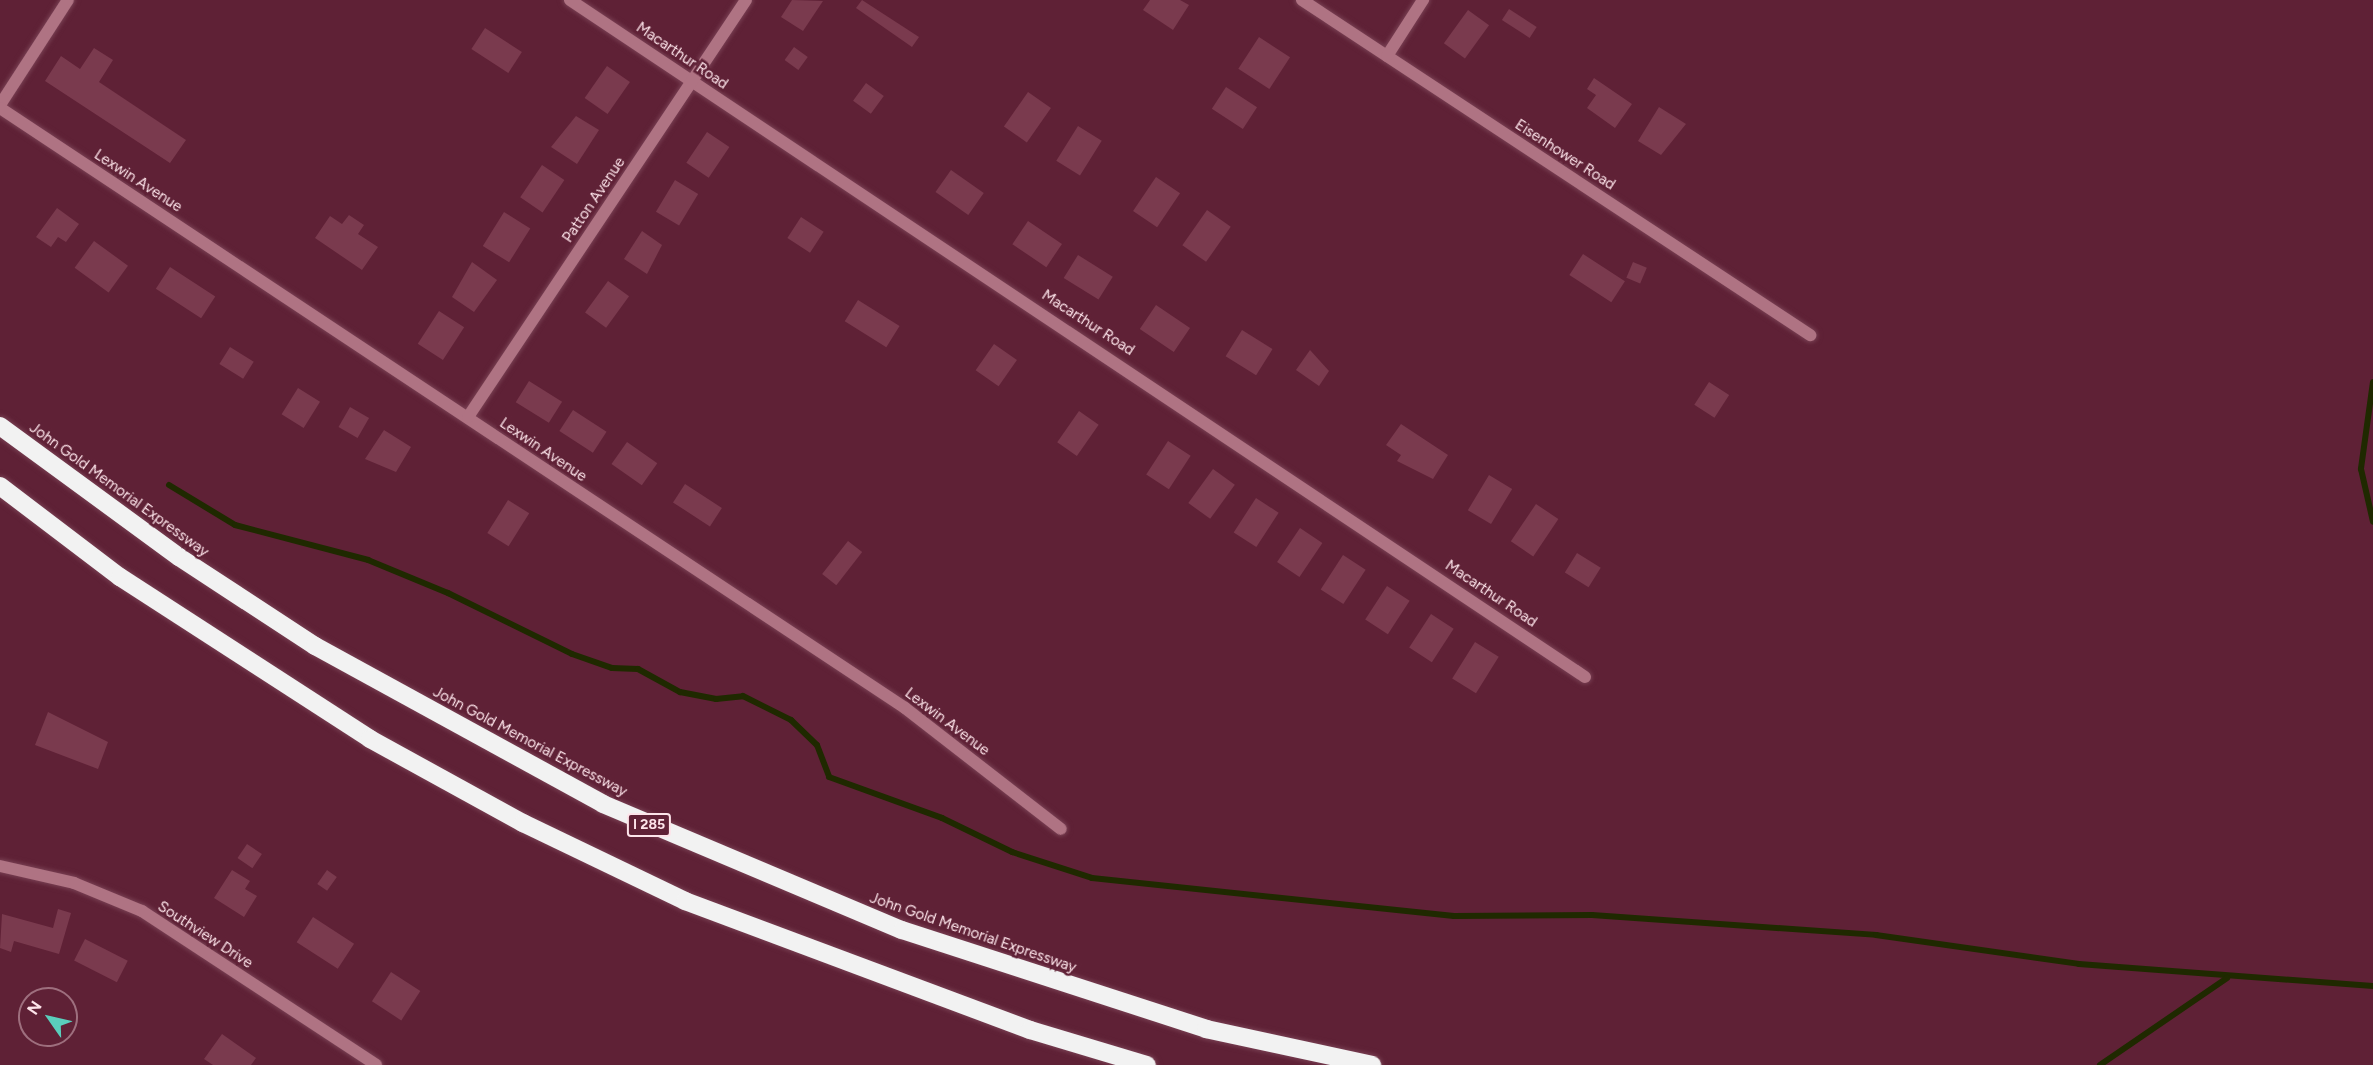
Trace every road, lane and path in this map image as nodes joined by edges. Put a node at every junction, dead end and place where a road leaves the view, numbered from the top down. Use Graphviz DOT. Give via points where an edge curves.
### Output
graph roads {
  1 [pos="68,0"];
  2 [pos="570,0"];
  3 [pos="746,0"];
  4 [pos="1302,0"];
  5 [pos="1423,0"];
  6 [pos="1387,56"];
  7 [pos="692,81"];
  8 [pos="0,107"];
  9 [pos="1810,335"];
  10 [pos="468,417"];
  11 [pos="0,426"];
  12 [pos="0,486"];
  13 [pos="1585,677"];
  14 [pos="1061,829"];
  15 [pos="0,866"];
  16 [pos="376,1065"];
  17 [pos="1147,1065"];
  18 [pos="1372,1065"];
  1 -- 8 [label="street"];
  2 -- 7 [label="street, Macarthur Road"];
  3 -- 7 [label="street, Patton Avenue"];
  4 -- 6 [label="street, Eisenhower Road"];
  5 -- 6 [label="street"];
  6 -- 9 [label="street, Eisenhower Road"];
  7 -- 10 [label="street, Patton Avenue"];
  7 -- 13 [label="street, Macarthur Road"];
  8 -- 10 [label="street, Lexwin Avenue"];
  10 -- 14 [label="street, Lexwin Avenue" via="905,708"];
  11 -- 18 [label="highway, John Gold Memorial Expressway / I 285" via="179,557 315,646 603,804 902,930 1206,1029"];
  12 -- 17 [label="highway" via="120,577 370,739 523,824 685,900 1030,1030"];
  15 -- 16 [label="street, Southview Drive" via="74,883 142,911"];
}
